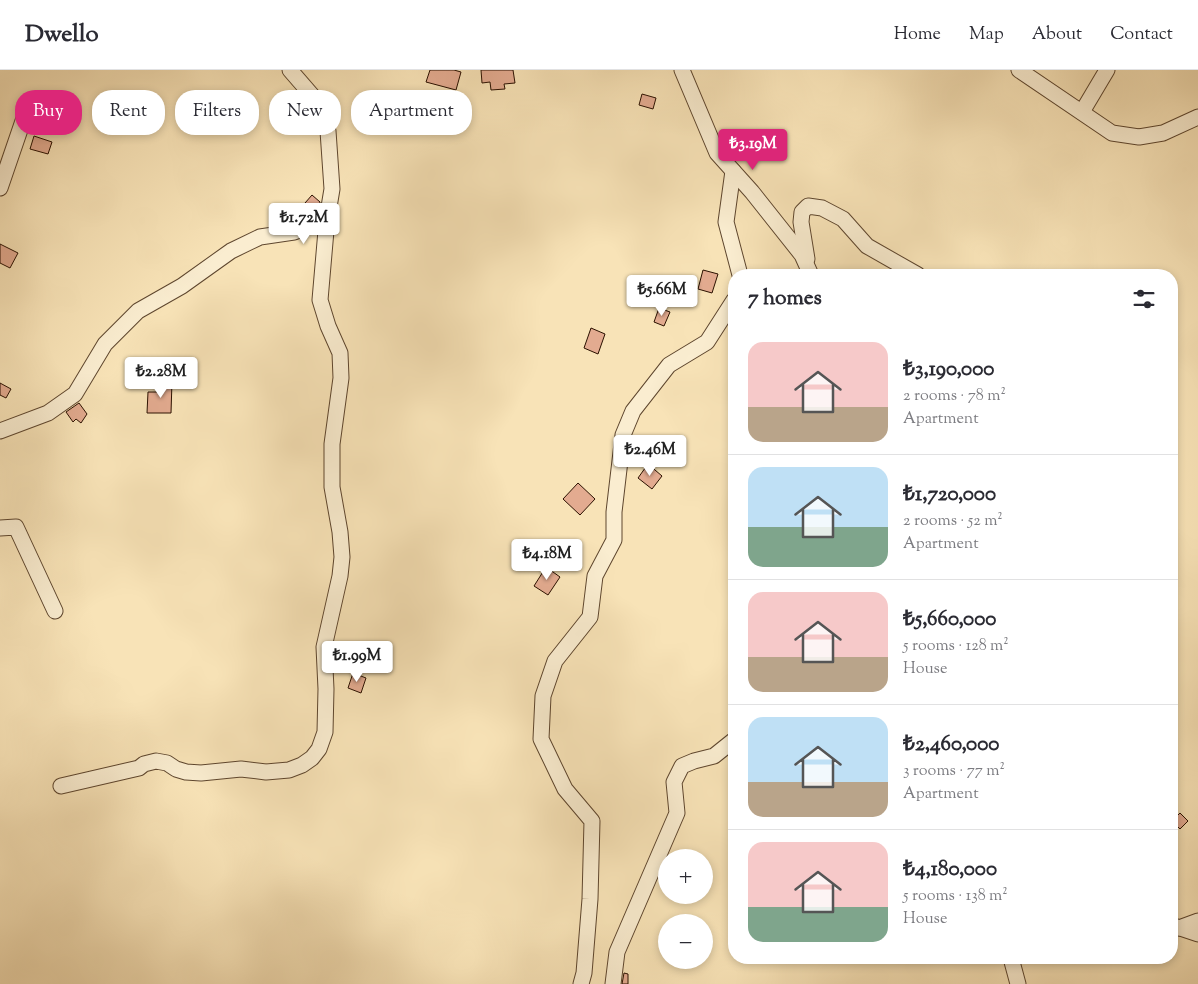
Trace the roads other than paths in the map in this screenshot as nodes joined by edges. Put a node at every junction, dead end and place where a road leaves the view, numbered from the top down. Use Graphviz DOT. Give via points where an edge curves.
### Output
graph roads {
  1 [pos="290,70"];
  2 [pos="682,70"];
  3 [pos="1019,70"];
  4 [pos="1107,70"];
  5 [pos="1082,112"];
  6 [pos="1198,117"];
  7 [pos="18,135"];
  8 [pos="733,171"];
  9 [pos="0,188"];
  10 [pos="328,219"];
  11 [pos="738,269"];
  12 [pos="809,269"];
  13 [pos="809,269"];
  14 [pos="907,269"];
  15 [pos="728,309"];
  16 [pos="0,431"];
  17 [pos="0,528"];
  18 [pos="55,611"];
  19 [pos="728,745"];
  20 [pos="61,786"];
  21 [pos="1198,921"];
  22 [pos="1178,925"];
  23 [pos="1178,927"];
  24 [pos="1198,934"];
  25 [pos="1013,964"];
  26 [pos="581,984"];
  27 [pos="613,984"];
  28 [pos="1018,984"];
  1 -- 10 [label="street" via="316,100 328,131 332,190"];
  2 -- 8 [label="street" via="717,153"];
  3 -- 5 [label="street"];
  4 -- 5 [label="street"];
  5 -- 6 [label="street" via="1112,133 1139,137 1163,133"];
  7 -- 9 [label="street"];
  8 -- 11 [label="street" via="726,222"];
  8 -- 12 [label="street" via="802,255"];
  10 -- 16 [label="street" via="294,232 260,237 231,251 182,286 138,311 105,344 75,394 48,413"];
  10 -- 20 [label="street" via="320,300 340,353 341,378 332,444 332,487 342,557 324,647 325,732 319,749 302,765 289,770 186,772 156,761"];
  13 -- 14 [label="street" via="801,222 802,212 808,206 822,208 843,218 867,246"];
  15 -- 26 [label="street" via="707,342 669,365 633,411 622,435 614,540 595,576 590,617 554,661 543,696 540,738 565,789 592,821 590,899"];
  17 -- 18 [label="street" via="16,527"];
  19 -- 27 [label="street" via="714,756 682,766 674,782 677,813 617,952"];
  21 -- 22 [label="street"];
  23 -- 24 [label="street"];
  25 -- 28 [label="street"];
}
